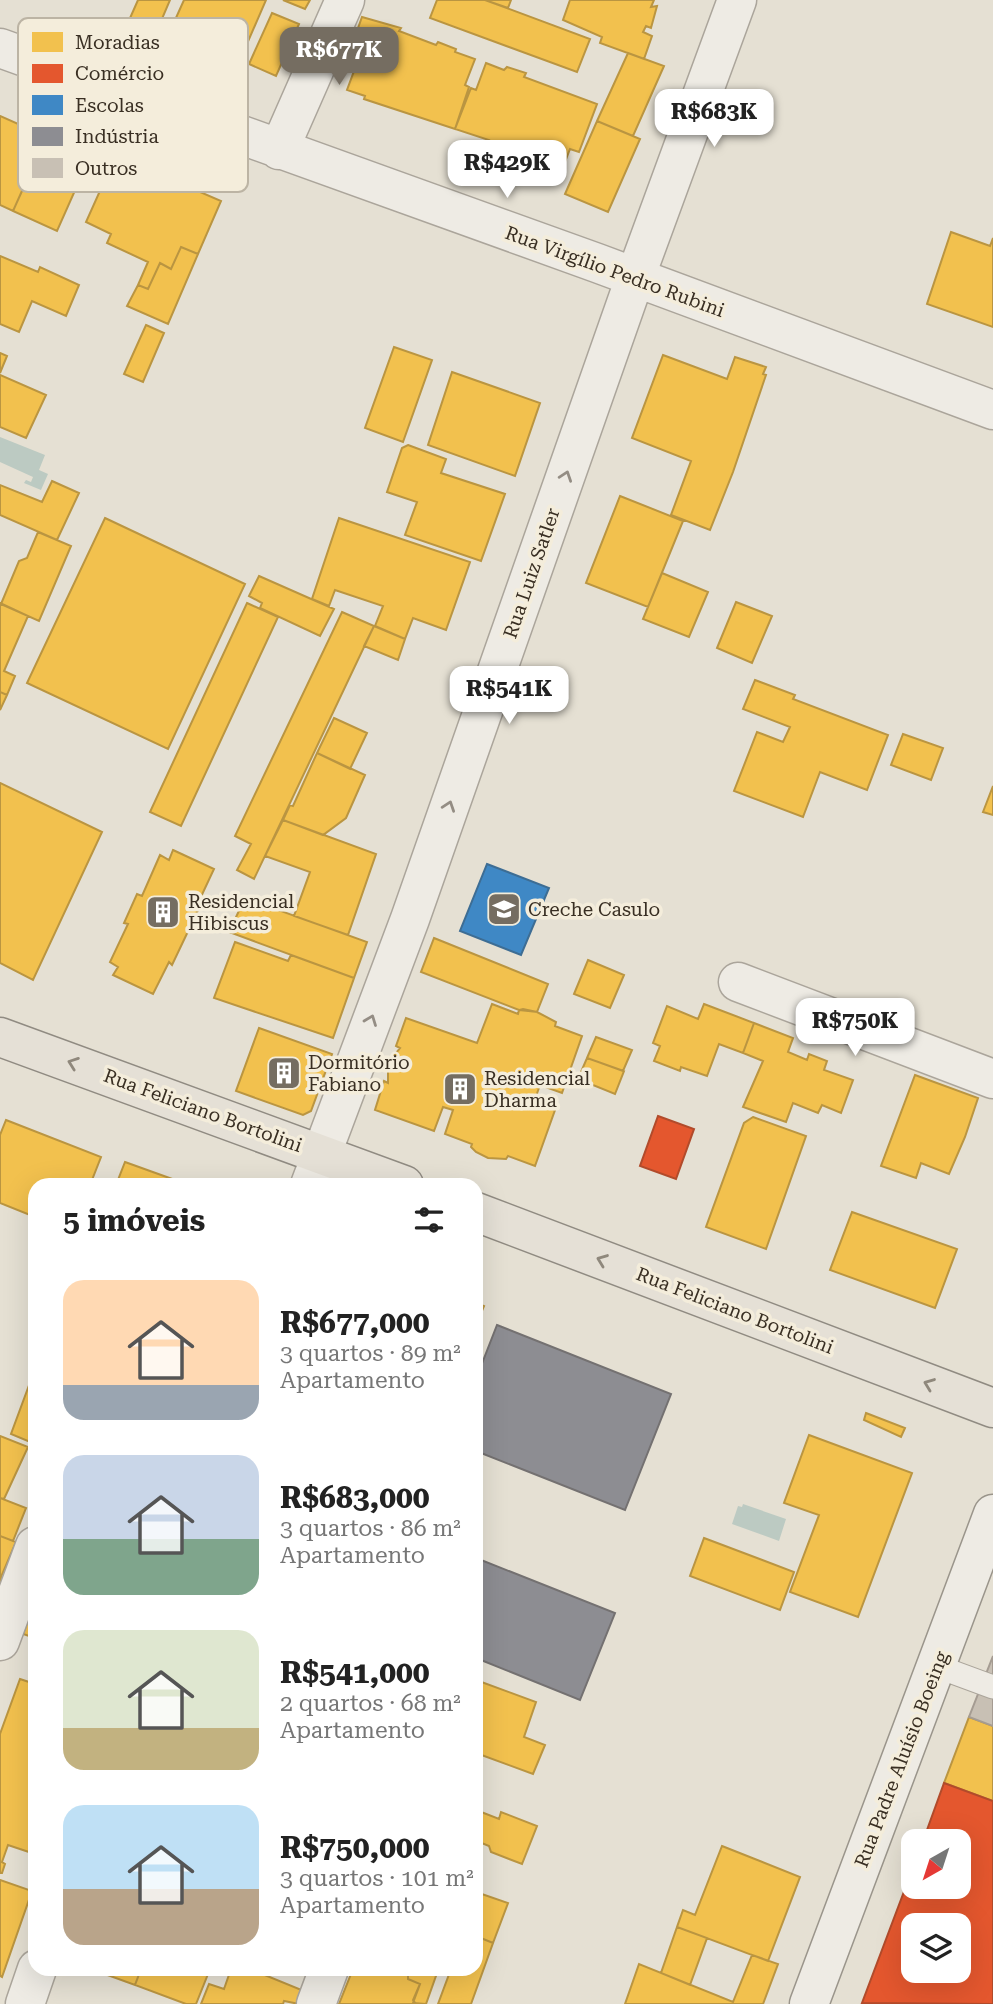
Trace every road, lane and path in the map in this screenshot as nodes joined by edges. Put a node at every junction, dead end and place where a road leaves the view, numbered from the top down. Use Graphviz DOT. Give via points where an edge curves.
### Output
graph roads {
  1 [pos="345,0"];
  2 [pos="737,0"];
  3 [pos="0,48"];
  4 [pos="18,55"];
  5 [pos="248,139"];
  6 [pos="279,150"];
  7 [pos="635,278"];
  8 [pos="993,410"];
  9 [pos="738,982"];
  10 [pos="0,1037"];
  11 [pos="993,1079"];
  12 [pos="316,1169"];
  13 [pos="366,1178"];
  14 [pos="483,1215"];
  15 [pos="993,1408"];
  16 [pos="993,1514"];
  17 [pos="28,1565"];
  18 [pos="0,1642"];
  19 [pos="936,1666"];
  20 [pos="993,1687"];
  21 [pos="34,1976"];
  22 [pos="326,1976"];
  23 [pos="24,2004"];
  24 [pos="316,2004"];
  25 [pos="809,2004"];
  1 -- 6 [label="street"];
  2 -- 7 [label="street, Rua Luiz Satler"];
  3 -- 4 [label="street, Rua Virgílio Pedro Rubini"];
  5 -- 6 [label="street, Rua Virgílio Pedro Rubini"];
  6 -- 7 [label="street, Rua Virgílio Pedro Rubini"];
  7 -- 8 [label="street, Rua Virgílio Pedro Rubini"];
  12 -- 7 [label="street, Rua Luiz Satler, one-way" via="414,906"];
  9 -- 11 [label="street"];
  12 -- 10 [label="main road, Rua Feliciano Bortolini, one-way"];
  12 -- 13 [label="main road, Rua Feliciano Bortolini"];
  15 -- 14 [label="main road, Rua Feliciano Bortolini, one-way"];
  16 -- 19 [label="street, Rua Padre Aluísio Boeing"];
  17 -- 18 [label="street"];
  19 -- 20 [label="lane"];
  19 -- 25 [label="street, Rua Padre Aluísio Boeing"];
  21 -- 23 [label="street"];
  22 -- 24 [label="street"];
}
